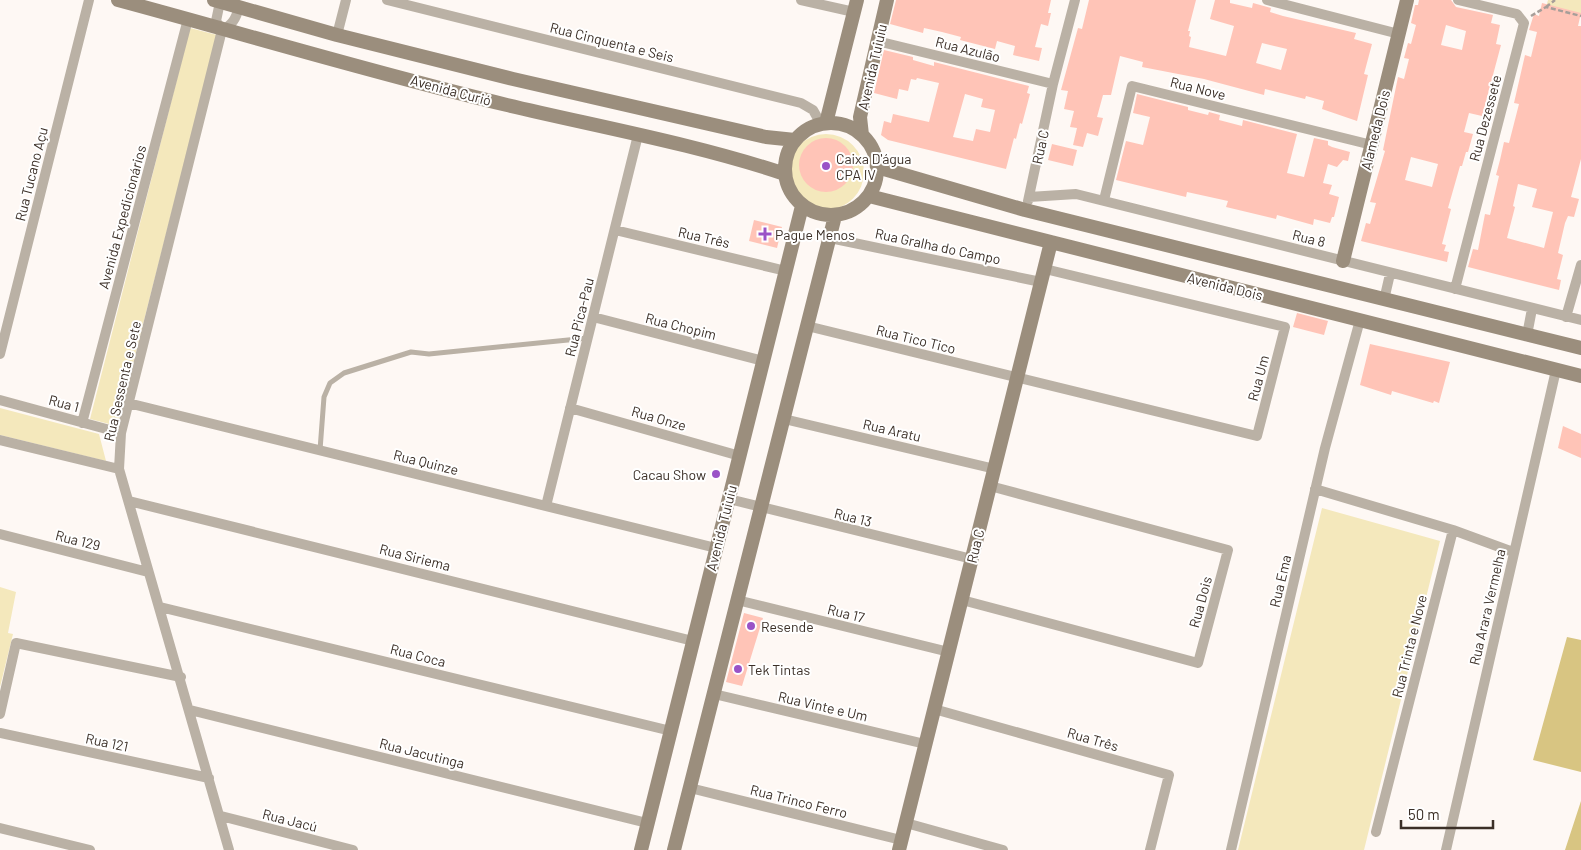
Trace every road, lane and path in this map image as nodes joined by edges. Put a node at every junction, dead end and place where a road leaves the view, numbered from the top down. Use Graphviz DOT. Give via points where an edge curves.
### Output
graph roads {
  1 [pos="89,0"];
  2 [pos="118,0"];
  3 [pos="346,0"];
  4 [pos="387,0"];
  5 [pos="801,0"];
  6 [pos="887,0"];
  7 [pos="1075,0"];
  8 [pos="1267,0"];
  9 [pos="1407,0"];
  10 [pos="1458,0"];
  11 [pos="1548,0"];
  12 [pos="1555,0"];
  13 [pos="217,1"];
  14 [pos="856,6"];
  15 [pos="239,7"];
  16 [pos="1546,7"];
  17 [pos="1581,16"];
  18 [pos="188,19"];
  19 [pos="1523,20"];
  20 [pos="222,30"];
  21 [pos="1399,34"];
  22 [pos="337,35"];
  23 [pos="877,41"];
  24 [pos="1053,84"];
  25 [pos="824,124"];
  26 [pos="638,135"];
  27 [pos="862,135"];
  28 [pos="795,140"];
  29 [pos="1372,145"];
  30 [pos="877,167"];
  31 [pos="785,174"];
  32 [pos="869,196"];
  33 [pos="1104,200"];
  34 [pos="1027,204"];
  35 [pos="802,206"];
  36 [pos="835,216"];
  37 [pos="615,230"];
  38 [pos="830,238"];
  39 [pos="1051,242"];
  40 [pos="1343,260"];
  41 [pos="1581,265"];
  42 [pos="786,271"];
  43 [pos="1390,274"];
  44 [pos="1043,275"];
  45 [pos="1455,289"];
  46 [pos="1384,300"];
  47 [pos="1532,309"];
  48 [pos="593,317"];
  49 [pos="1566,317"];
  50 [pos="1360,320"];
  51 [pos="1581,320"];
  52 [pos="807,326"];
  53 [pos="1527,335"];
  54 [pos="588,338"];
  55 [pos="1581,348"];
  56 [pos="0,354"];
  57 [pos="763,361"];
  58 [pos="1556,370"];
  59 [pos="1581,376"];
  60 [pos="1017,379"];
  61 [pos="0,400"];
  62 [pos="128,403"];
  63 [pos="570,408"];
  64 [pos="784,419"];
  65 [pos="82,423"];
  66 [pos="121,434"];
  67 [pos="0,440"];
  68 [pos="320,450"];
  69 [pos="740,456"];
  70 [pos="119,469"];
  71 [pos="995,469"];
  72 [pos="990,486"];
  73 [pos="1316,489"];
  74 [pos="729,499"];
  75 [pos="129,501"];
  76 [pos="546,506"];
  77 [pos="761,508"];
  78 [pos="1453,530"];
  79 [pos="0,534"];
  80 [pos="716,548"];
  81 [pos="1513,552"];
  82 [pos="972,559"];
  83 [pos="148,572"];
  84 [pos="738,600"];
  85 [pos="962,600"];
  86 [pos="160,606"];
  87 [pos="693,641"];
  88 [pos="949,652"];
  89 [pos="180,677"];
  90 [pos="714,694"];
  91 [pos="934,709"];
  92 [pos="190,710"];
  93 [pos="0,714"];
  94 [pos="670,731"];
  95 [pos="0,733"];
  96 [pos="925,744"];
  97 [pos="209,778"];
  98 [pos="690,788"];
  99 [pos="221,816"];
  100 [pos="647,823"];
  101 [pos="906,823"];
  102 [pos="0,828"];
  103 [pos="1376,832"];
  104 [pos="900,845"];
  105 [pos="90,850"];
  106 [pos="229,850"];
  107 [pos="353,850"];
  108 [pos="641,850"];
  109 [pos="674,850"];
  110 [pos="1002,850"];
  111 [pos="1150,850"];
  112 [pos="1231,850"];
  113 [pos="1446,850"];
  1 -- 56 [label="street, Rua Tucano Açu"];
  2 -- 18 [label="main road, Avenida Curió"];
  3 -- 22 [label="street"];
  4 -- 25 [label="street, Rua Cinquenta e Seis" via="800,103 813,110"];
  5 -- 14 [label="street"];
  6 -- 23 [label="main road, Avenida Tuiuiu"];
  7 -- 24 [label="street, Rua C"];
  8 -- 21 [label="street"];
  9 -- 21 [label="main road, Alameda Dois"];
  10 -- 19 [label="street" via="1517,14"];
  11 -- 16 [label="path"];
  12 -- 16 [label="path"];
  13 -- 15 [label="main road, Avenida Curió"];
  13 -- 20 [label="street, Rua Sessenta e Sete" via="216,21"];
  14 -- 25 [label="main road"];
  15 -- 20 [label="street, Rua Sessenta e Sete" via="230,26"];
  15 -- 22 [label="main road, Avenida Curió"];
  16 -- 17 [label="path"];
  16 -- 19 [label="path"];
  18 -- 20 [label="main road, Avenida Curió"];
  18 -- 65 [label="street, Avenida Expedicionários"];
  19 -- 45 [label="street, Rua Dezessete"];
  20 -- 26 [label="main road, Avenida Curió" via="506,105"];
  20 -- 62 [label="street, Rua Sessenta e Sete"];
  21 -- 29 [label="main road, Alameda Dois"];
  22 -- 28 [label="main road, Avenida Curió" via="748,133"];
  23 -- 24 [label="street, Rua Azulão"];
  23 -- 27 [label="main road, Avenida Tuiuiu" via="860,117"];
  24 -- 34 [label="street, Rua C"];
  25 -- 27 [label="main road" via="839,124"];
  25 -- 28 [label="main road" via="807,130"];
  26 -- 31 [label="main road, Avenida Curió" via="737,158"];
  26 -- 37 [label="street, Rua Pica-Pau"];
  27 -- 30 [label="main road" via="873,150"];
  28 -- 31 [label="main road"];
  29 -- 33 [label="street, Rua Nove" via="1132,86"];
  29 -- 40 [label="main road, Alameda Dois"];
  30 -- 32 [label="main road" via="876,182"];
  30 -- 34 [label="main road, Avenida Dois"];
  31 -- 35 [label="main road" via="788,186"];
  32 -- 36 [label="main road" via="854,209"];
  32 -- 39 [label="main road, Avenida Dois"];
  33 -- 34 [label="street, Rua 8" via="1076,194"];
  33 -- 40 [label="street, Rua 8"];
  34 -- 46 [label="main road, Avenida Dois"];
  35 -- 36 [label="main road"];
  35 -- 42 [label="main road, Avenida Tuiuiu"];
  36 -- 38 [label="main road"];
  37 -- 42 [label="street, Rua Três"];
  37 -- 48 [label="street, Rua Pica-Pau"];
  38 -- 44 [label="street, Rua Gralha do Campo"];
  38 -- 52 [label="main road"];
  39 -- 44 [label="main road, Rua C"];
  39 -- 50 [label="main road, Avenida Dois"];
  40 -- 43 [label="street, Rua 8"];
  41 -- 49 [label="street"];
  42 -- 57 [label="main road, Avenida Tuiuiu"];
  43 -- 45 [label="street, Rua 8"];
  43 -- 46 [label="street"];
  44 -- 60 [label="main road, Rua C"];
  44 -- 60 [label="street, Rua Um" via="1285,327 1283,336 1257,436"];
  45 -- 47 [label="street, Rua 8"];
  46 -- 53 [label="main road, Avenida Dois"];
  47 -- 49 [label="street, Rua 8"];
  47 -- 53 [label="street"];
  48 -- 54 [label="street, Rua Pica-Pau"];
  48 -- 57 [label="street, Rua Chopim"];
  49 -- 51 [label="street, Rua 8"];
  50 -- 58 [label="main road, Avenida Dois"];
  50 -- 73 [label="street, Rua Ema"];
  52 -- 60 [label="street, Rua Tico Tico"];
  52 -- 64 [label="main road"];
  53 -- 55 [label="main road, Avenida Dois"];
  54 -- 63 [label="street, Rua Pica-Pau"];
  54 -- 68 [label="lane" via="430,354 411,352 344,374 330,383 324,397"];
  57 -- 69 [label="main road, Avenida Tuiuiu"];
  58 -- 59 [label="main road, Avenida Dois"];
  58 -- 81 [label="street, Rua Arara Vermelha"];
  60 -- 71 [label="main road, Rua C"];
  61 -- 65 [label="street, Rua 1"];
  62 -- 66 [label="street, Rua Sessenta e Sete"];
  62 -- 68 [label="street, Rua Quinze"];
  63 -- 69 [label="street, Rua Onze"];
  63 -- 76 [label="street, Rua Pica-Pau"];
  64 -- 71 [label="street, Rua Aratu"];
  64 -- 77 [label="main road"];
  65 -- 66 [label="street, Rua 1"];
  66 -- 70 [label="street, Rua Sessenta e Sete"];
  67 -- 70 [label="street"];
  68 -- 76 [label="street, Rua Quinze"];
  69 -- 74 [label="main road, Avenida Tuiuiu"];
  70 -- 75 [label="street, Rua Sessenta e Sete"];
  71 -- 72 [label="main road, Rua C"];
  72 -- 82 [label="main road, Rua C"];
  72 -- 85 [label="street, Rua Dois" via="1228,550 1198,663"];
  73 -- 78 [label="street"];
  73 -- 112 [label="street, Rua Ema"];
  74 -- 77 [label="street, Rua 13"];
  74 -- 80 [label="main road, Avenida Tuiuiu"];
  75 -- 83 [label="street, Rua Sessenta e Sete"];
  75 -- 87 [label="street, Rua Siriema"];
  76 -- 80 [label="street, Rua Quinze"];
  77 -- 82 [label="street, Rua 13"];
  77 -- 84 [label="main road"];
  78 -- 81 [label="street"];
  78 -- 103 [label="street, Rua Trinta e Nove"];
  79 -- 83 [label="street, Rua 129"];
  80 -- 87 [label="main road, Avenida Tuiuiu"];
  81 -- 113 [label="street, Rua Arara Vermelha"];
  82 -- 85 [label="main road, Rua C"];
  83 -- 86 [label="street, Rua Sessenta e Sete"];
  84 -- 88 [label="street, Rua 17"];
  84 -- 90 [label="main road"];
  85 -- 88 [label="main road, Rua C"];
  86 -- 89 [label="street, Rua Sessenta e Sete"];
  86 -- 94 [label="street, Rua Coca"];
  87 -- 94 [label="main road, Avenida Tuiuiu"];
  88 -- 91 [label="main road, Rua C"];
  89 -- 92 [label="street, Rua Sessenta e Sete"];
  89 -- 93 [label="street" via="16,643"];
  90 -- 96 [label="street, Rua Vinte e Um"];
  90 -- 98 [label="main road"];
  91 -- 96 [label="main road, Rua C"];
  91 -- 111 [label="street, Rua Três" via="1169,775"];
  92 -- 97 [label="street, Rua Sessenta e Sete"];
  92 -- 100 [label="street, Rua Jacutinga"];
  94 -- 100 [label="main road, Avenida Tuiuiu"];
  95 -- 97 [label="street, Rua 121"];
  96 -- 101 [label="main road, Rua C"];
  97 -- 99 [label="street, Rua Sessenta e Sete"];
  98 -- 104 [label="street, Rua Trinco Ferro"];
  98 -- 109 [label="main road"];
  99 -- 106 [label="street, Rua Sessenta e Sete"];
  99 -- 107 [label="street, Rua Jacú"];
  100 -- 108 [label="main road, Avenida Tuiuiu"];
  101 -- 104 [label="main road, Rua C"];
  101 -- 110 [label="street"];
  102 -- 105 [label="street"];
}
